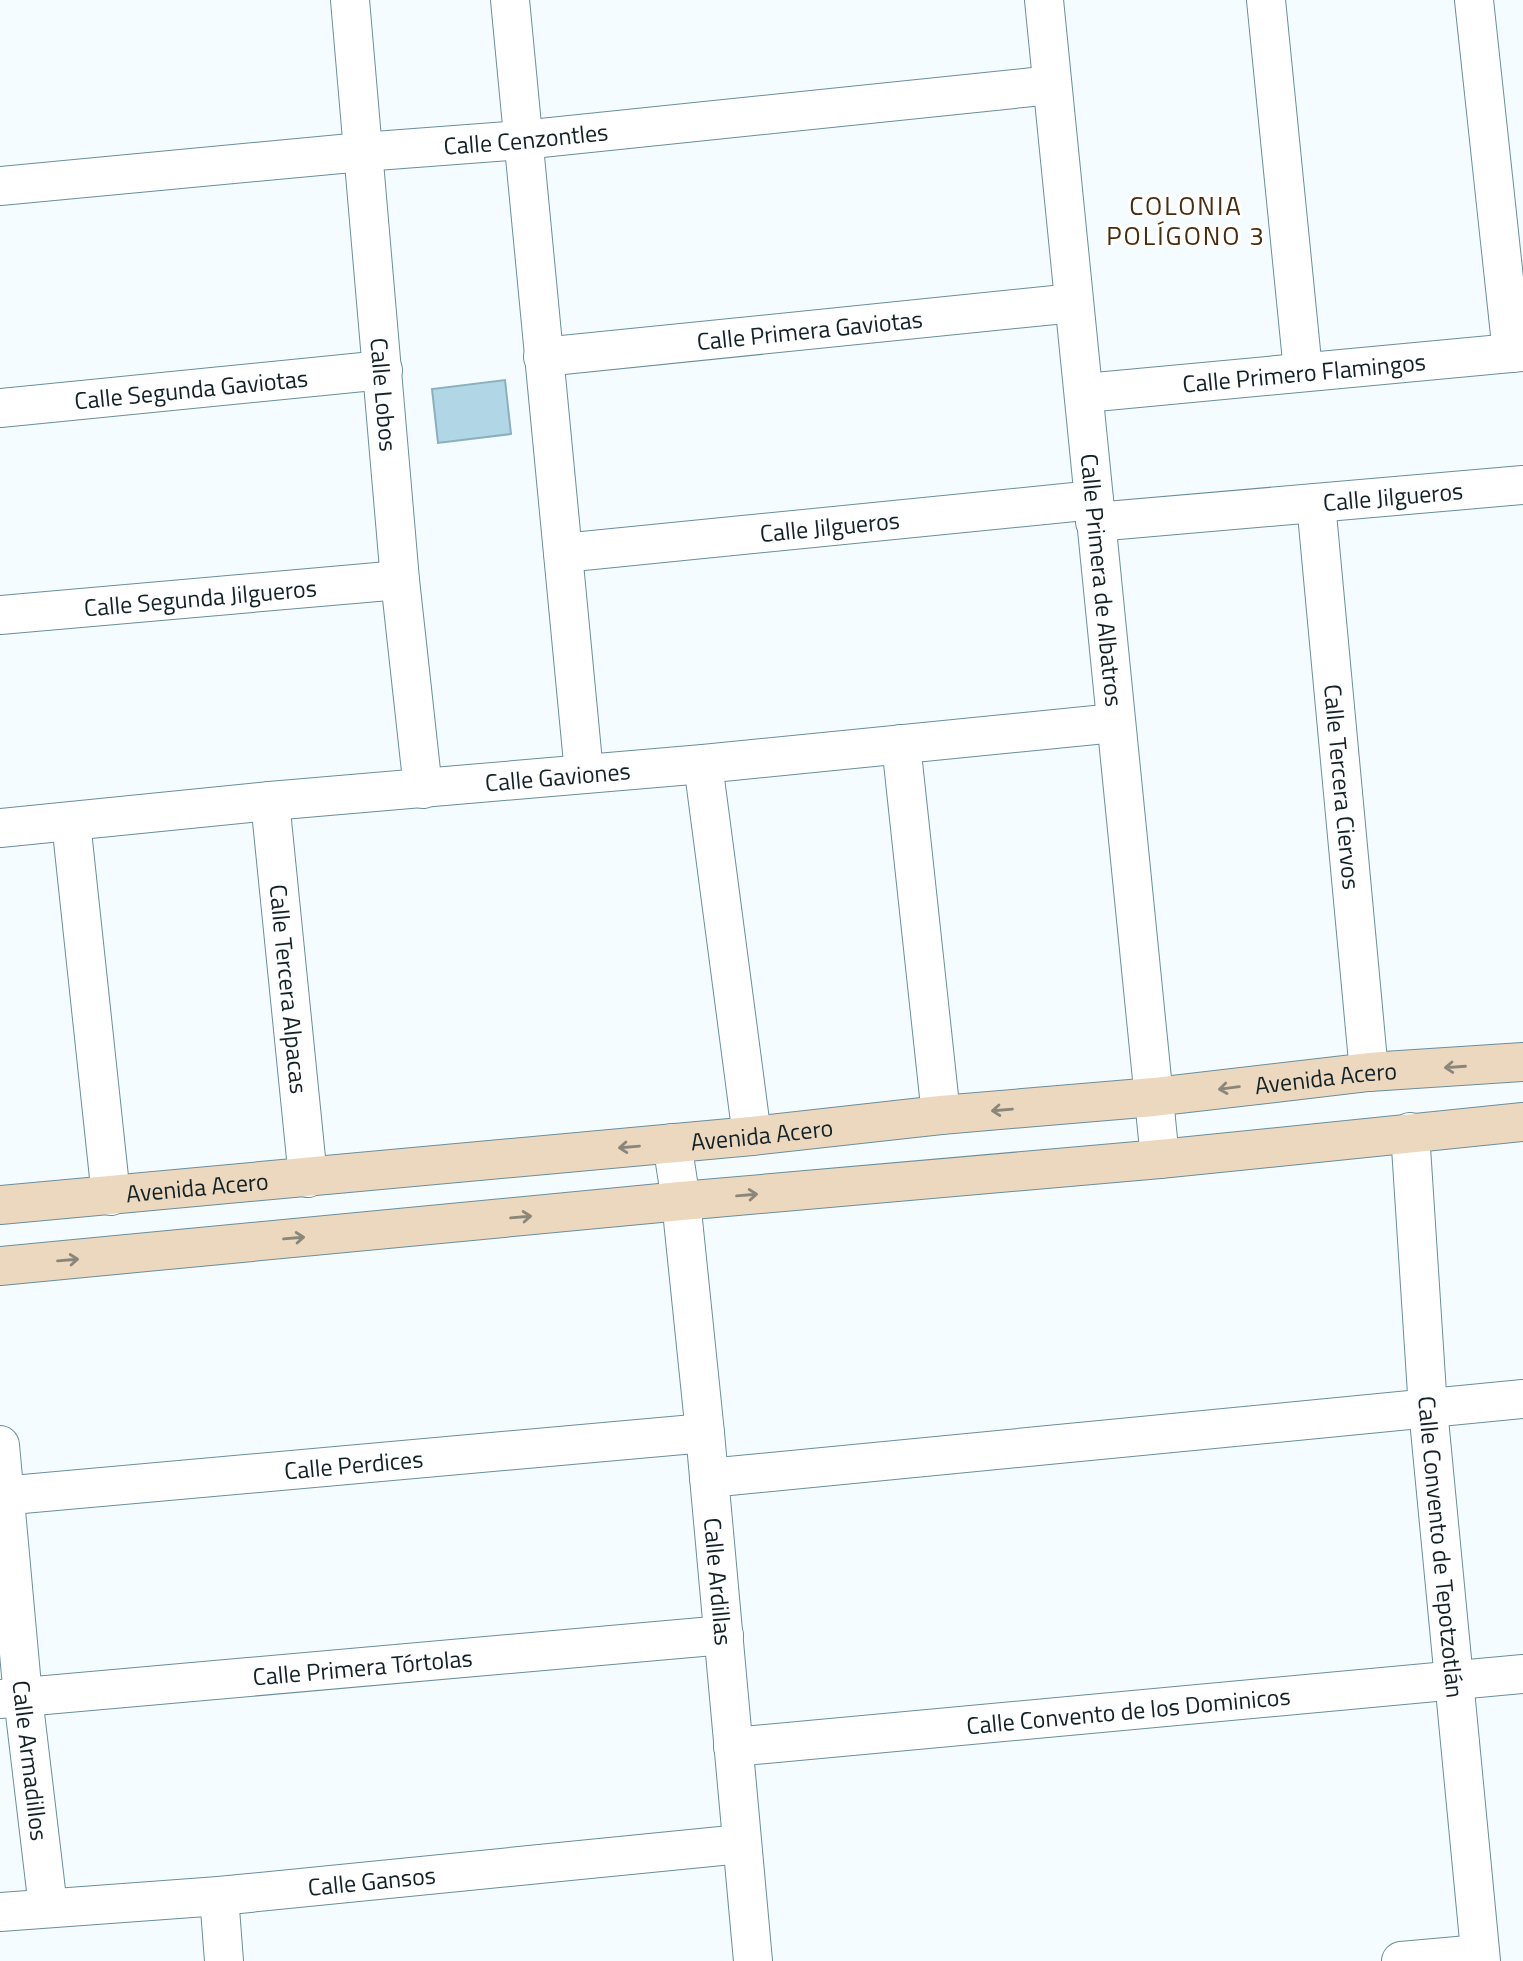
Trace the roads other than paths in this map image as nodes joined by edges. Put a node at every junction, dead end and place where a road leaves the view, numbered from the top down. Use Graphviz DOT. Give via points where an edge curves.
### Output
graph roads {
  1 [pos="350,0"];
  2 [pos="510,0"];
  3 [pos="1044,0"];
  4 [pos="1266,0"];
  5 [pos="1474,0"];
  6 [pos="1052,85"];
  7 [pos="522,140"];
  8 [pos="362,152"];
  9 [pos="0,186"];
  10 [pos="1074,303"];
  11 [pos="1518,352"];
  12 [pos="543,357"];
  13 [pos="383,370"];
  14 [pos="1303,371"];
  15 [pos="1085,393"];
  16 [pos="0,408"];
  17 [pos="1523,486"];
  18 [pos="1316,503"];
  19 [pos="1095,511"];
  20 [pos="563,552"];
  21 [pos="400,580"];
  22 [pos="0,615"];
  23 [pos="1115,723"];
  24 [pos="901,744"];
  25 [pos="704,764"];
  26 [pos="584,773"];
  27 [pos="424,789"];
  28 [pos="270,801"];
  29 [pos="71,822"];
  30 [pos="0,828"];
  31 [pos="1523,1062"];
  32 [pos="1369,1072"];
  33 [pos="1154,1097"];
  34 [pos="941,1115"];
  35 [pos="1523,1122"];
  36 [pos="1410,1132"];
  37 [pos="752,1136"];
  38 [pos="672,1143"];
  39 [pos="1160,1159"];
  40 [pos="308,1178"];
  41 [pos="111,1196"];
  42 [pos="681,1201"];
  43 [pos="0,1205"];
  44 [pos="0,1266"];
  45 [pos="1523,1399"];
  46 [pos="1428,1409"];
  47 [pos="705,1433"];
  48 [pos="0,1445"];
  49 [pos="709,1478"];
  50 [pos="2,1495"];
  51 [pos="724,1635"];
  52 [pos="1523,1674"];
  53 [pos="1455,1681"];
  54 [pos="12,1698"];
  55 [pos="733,1747"];
  56 [pos="741,1844"];
  57 [pos="219,1896"];
  58 [pos="48,1907"];
  59 [pos="0,1912"];
  60 [pos="1480,1958"];
  61 [pos="223,1961"];
  62 [pos="753,1961"];
  63 [pos="1401,1961"];
  1 -- 8 [label="street, Calle Lobos"];
  2 -- 7 [label="street"];
  3 -- 6 [label="street, Calle Primera de Albatros"];
  4 -- 14 [label="street"];
  5 -- 11 [label="street"];
  6 -- 7 [label="street, Calle Cenzontles"];
  6 -- 10 [label="street, Calle Primera de Albatros"];
  7 -- 8 [label="street, Calle Cenzontles"];
  7 -- 12 [label="street"];
  8 -- 9 [label="street, Calle Cenzontles"];
  8 -- 13 [label="street, Calle Lobos"];
  10 -- 12 [label="street, Calle Primera Gaviotas"];
  10 -- 15 [label="street, Calle Primera de Albatros"];
  11 -- 14 [label="street, Calle Primero Flamingos"];
  12 -- 20 [label="street"];
  13 -- 16 [label="street, Calle Segunda Gaviotas"];
  13 -- 21 [label="street, Calle Lobos"];
  14 -- 15 [label="street, Calle Primero Flamingos"];
  15 -- 19 [label="street, Calle Primera de Albatros"];
  17 -- 18 [label="street, Calle Jilgueros"];
  18 -- 19 [label="street, Calle Jilgueros"];
  18 -- 32 [label="street, Calle Tercera Ciervos"];
  19 -- 20 [label="street, Calle Jilgueros"];
  19 -- 23 [label="street, Calle Primera de Albatros"];
  20 -- 26 [label="street"];
  21 -- 22 [label="street, Calle Segunda Jilgueros"];
  21 -- 27 [label="street, Calle Lobos"];
  23 -- 24 [label="street, Calle Gaviones"];
  23 -- 33 [label="street, Calle Primera de Albatros"];
  24 -- 25 [label="street, Calle Gaviones"];
  24 -- 34 [label="street"];
  25 -- 26 [label="street, Calle Gaviones"];
  25 -- 37 [label="street"];
  26 -- 27 [label="street, Calle Gaviones"];
  27 -- 28 [label="street, Calle Gaviones"];
  28 -- 29 [label="street, Calle Gaviones"];
  28 -- 40 [label="street, Calle Tercera Alpacas"];
  29 -- 30 [label="street, Calle Gaviones"];
  29 -- 41 [label="street"];
  31 -- 32 [label="street, Avenida Acero, one-way"];
  32 -- 33 [label="street, Avenida Acero, one-way"];
  33 -- 34 [label="street, Avenida Acero, one-way"];
  33 -- 39 [label="street, Calle Primera de Albatros"];
  34 -- 37 [label="street, Avenida Acero"];
  35 -- 36 [label="street"];
  36 -- 39 [label="street"];
  36 -- 46 [label="street, Calle Convento de Tepotzotlán"];
  37 -- 38 [label="street, Avenida Acero"];
  38 -- 40 [label="street, Avenida Acero, one-way"];
  38 -- 42 [label="street, Calle Ardillas"];
  42 -- 39 [label="street, one-way"];
  40 -- 41 [label="street, Avenida Acero"];
  41 -- 43 [label="street, Avenida Acero"];
  44 -- 42 [label="street, one-way"];
  42 -- 47 [label="street, Calle Ardillas"];
  45 -- 46 [label="street"];
  46 -- 49 [label="street"];
  46 -- 53 [label="street, Calle Convento de Tepotzotlán"];
  47 -- 49 [label="street, Calle Ardillas"];
  47 -- 50 [label="street, Calle Perdices"];
  48 -- 50 [label="street, Calle Armadillos"];
  49 -- 51 [label="street, Calle Ardillas"];
  50 -- 54 [label="street, Calle Armadillos"];
  51 -- 54 [label="street, Calle Primera Tórtolas"];
  51 -- 55 [label="street, Calle Ardillas"];
  52 -- 53 [label="street, Calle Convento de los Dominicos"];
  53 -- 55 [label="street, Calle Convento de los Dominicos"];
  53 -- 60 [label="street, Calle Convento de Tepotzotlán"];
  54 -- 58 [label="street, Calle Armadillos"];
  55 -- 56 [label="street, Calle Ardillas"];
  56 -- 57 [label="street, Calle Gansos"];
  56 -- 62 [label="street, Calle Ardillas"];
  57 -- 58 [label="street, Calle Gansos"];
  57 -- 61 [label="street"];
  58 -- 59 [label="street, Calle Gansos"];
  60 -- 63 [label="street"];
}
